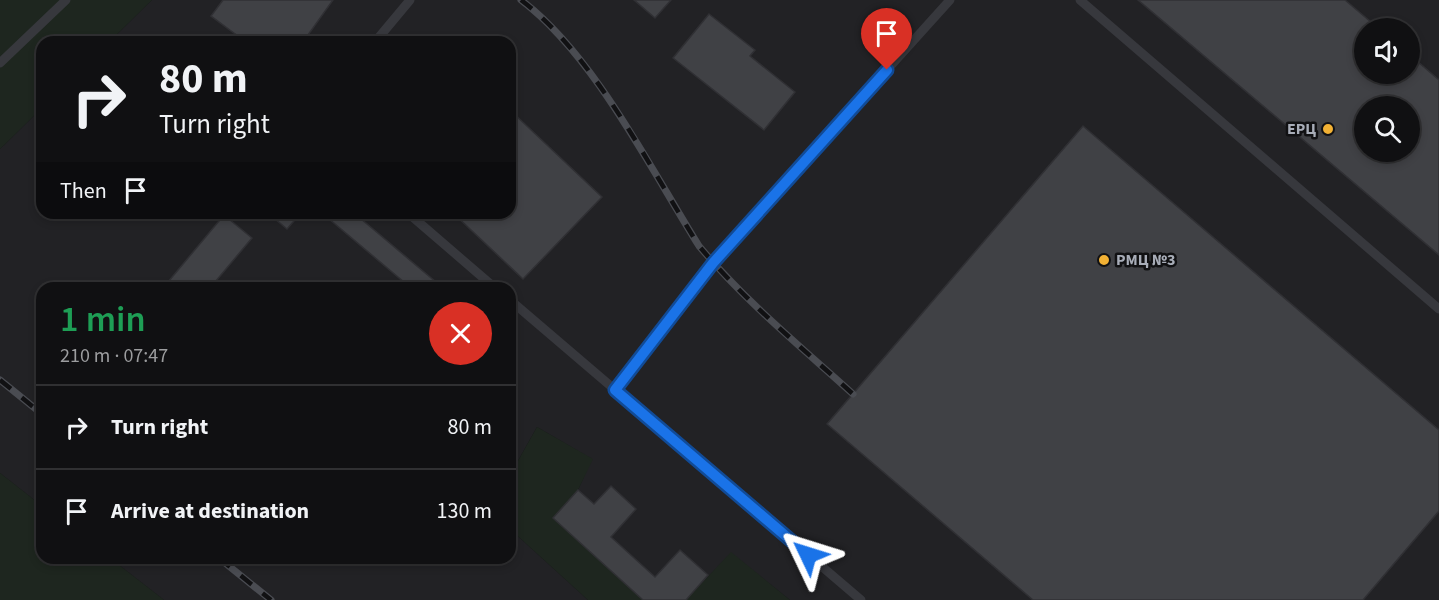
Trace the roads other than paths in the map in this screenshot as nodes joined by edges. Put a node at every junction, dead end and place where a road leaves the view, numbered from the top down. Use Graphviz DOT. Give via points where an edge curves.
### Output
graph roads {
  1 [pos="66,0"];
  2 [pos="410,0"];
  3 [pos="950,0"];
  4 [pos="1080,0"];
  5 [pos="380,36"];
  6 [pos="0,63"];
  7 [pos="415,219"];
  8 [pos="488,282"];
  9 [pos="516,305"];
  10 [pos="1439,309"];
  11 [pos="615,390"];
  12 [pos="861,600"];
  1 -- 6 [label="lane"];
  2 -- 5 [label="lane"];
  3 -- 11 [label="lane" via="713,263"];
  4 -- 10 [label="lane"];
  7 -- 8 [label="lane"];
  9 -- 11 [label="lane"];
  11 -- 12 [label="lane"];
}
